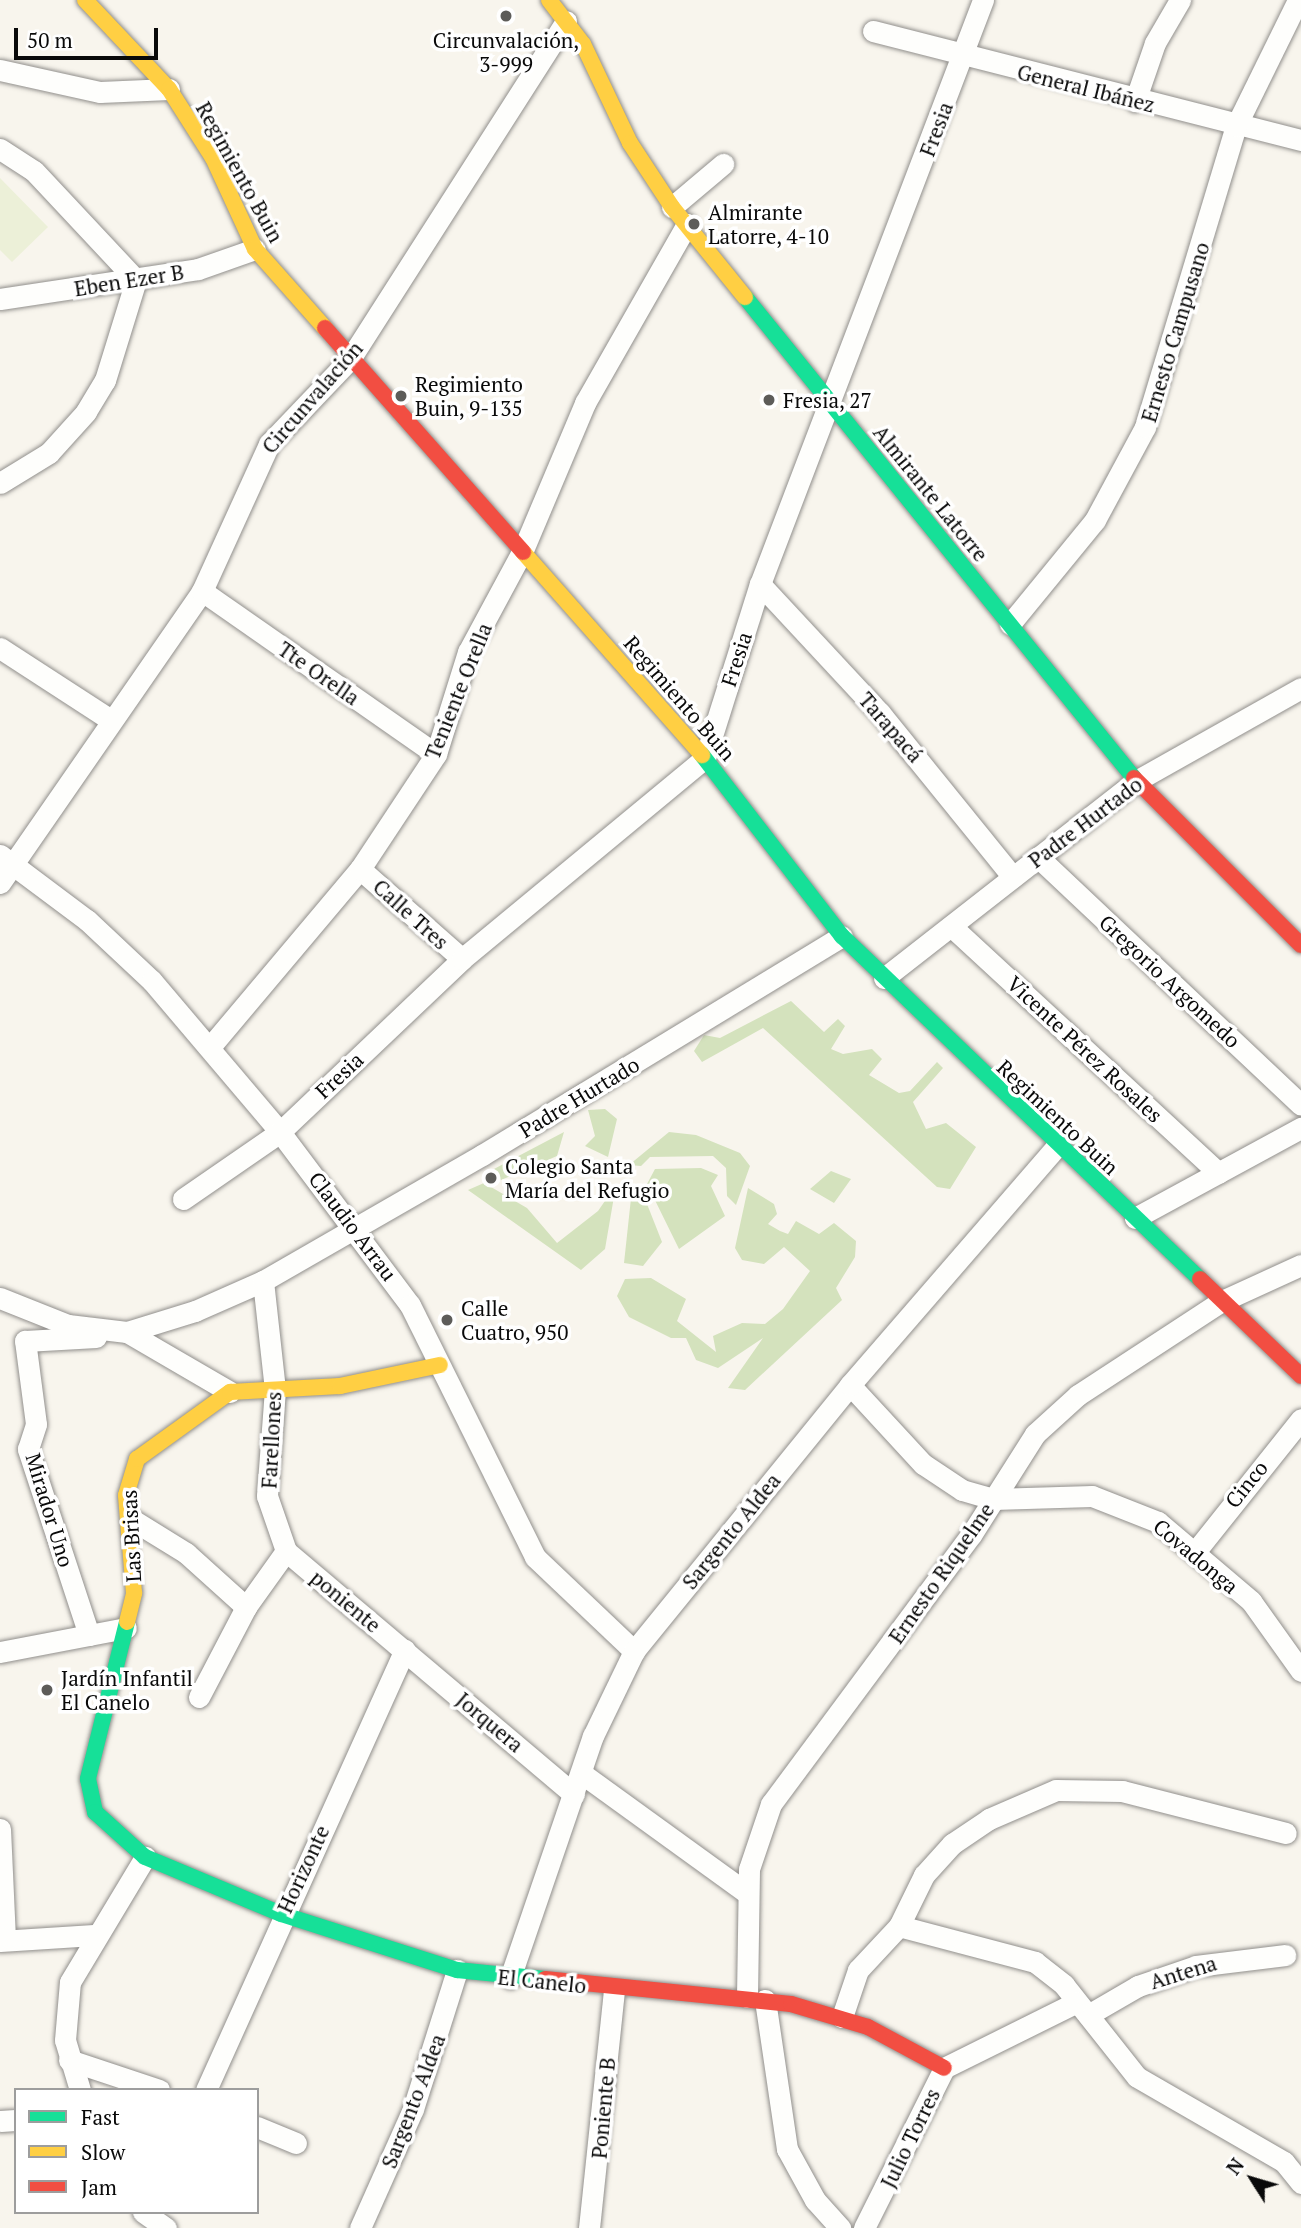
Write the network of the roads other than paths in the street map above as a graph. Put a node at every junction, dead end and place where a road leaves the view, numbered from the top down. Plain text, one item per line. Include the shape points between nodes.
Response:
1 (85, 0) edge
2 (549, 0) edge
3 (983, 0) edge
4 (1180, 0) edge
5 (1298, 0) edge
6 (566, 21) junction
7 (873, 30) dead end
8 (962, 57) junction
9 (0, 70) edge
10 (169, 89) junction
11 (1135, 101) junction
12 (1237, 126) junction
13 (1301, 140) edge
14 (0, 149) edge
15 (723, 164) dead end
16 (672, 207) junction
17 (687, 224) junction
18 (255, 248) junction
19 (136, 280) junction
20 (0, 299) edge
21 (350, 359) junction
22 (832, 406) junction
23 (0, 483) edge
24 (523, 550) junction
25 (760, 584) junction
26 (202, 591) junction
27 (1010, 624) junction
28 (0, 648) edge
29 (1301, 688) edge
30 (111, 720) junction
31 (436, 754) junction
32 (705, 758) junction
33 (1136, 781) junction
34 (1038, 858) junction
35 (7, 859) edge
36 (360, 869) junction
37 (1013, 877) junction
38 (0, 883) edge
39 (951, 926) junction
40 (842, 936) junction
41 (1301, 945) edge
42 (462, 960) junction
43 (884, 978) junction
44 (209, 1047) junction
45 (1301, 1105) edge
46 (1301, 1128) edge
47 (280, 1132) junction
48 (1057, 1146) junction
49 (1219, 1173) junction
50 (183, 1199) dead end
51 (1135, 1218) junction
52 (356, 1227) junction
53 (1301, 1265) edge
54 (263, 1281) junction
55 (0, 1298) edge
56 (1220, 1302) junction
57 (104, 1329) junction
58 (127, 1332) junction
59 (440, 1365) junction
60 (1301, 1377) edge
61 (850, 1385) junction
62 (275, 1389) junction
63 (230, 1392) junction
64 (1301, 1419) edge
65 (993, 1499) junction
66 (131, 1519) junction
67 (286, 1551) junction
68 (1195, 1552) junction
69 (246, 1607) junction
70 (126, 1628) junction
71 (89, 1634) junction
72 (405, 1650) junction
73 (634, 1651) junction
74 (0, 1652) edge
75 (1301, 1671) edge
76 (199, 1697) dead end
77 (581, 1773) junction
78 (574, 1794) junction
79 (0, 1829) edge
80 (1286, 1833) dead end
81 (145, 1857) junction
82 (1, 1872) edge
83 (747, 1893) junction
84 (281, 1914) junction
85 (899, 1926) junction
86 (94, 1935) junction
87 (2, 1940) edge
88 (1285, 1955) dead end
89 (457, 1970) junction
90 (510, 1978) junction
91 (614, 1989) junction
92 (756, 1998) junction
93 (1083, 2008) junction
94 (842, 2017) junction
95 (69, 2060) junction
96 (944, 2067) junction
97 (62, 2088) edge
98 (79, 2088) edge
99 (153, 2088) edge
100 (207, 2088) edge
101 (259, 2128) edge
102 (296, 2143) dead end
103 (1292, 2161) edge
104 (1301, 2183) edge
105 (146, 2214) edge
106 (166, 2228) edge
107 (360, 2228) edge
108 (589, 2228) edge
109 (840, 2228) edge
110 (864, 2228) edge

1 - 10 street, Regimiento Buin
2 - 6 street, Almirante Latorre
3 - 8 street, Fresia
4 - 11 street via 1155,43
5 - 12 street, Ernesto Campusano
6 - 16 street, Almirante Latorre via 598,69 630,143
6 - 21 street, Circunvalación
7 - 8 street, General Ibáñez
8 - 11 street, General Ibáñez
8 - 22 street, Fresia
9 - 10 street via 100,92
10 - 18 street, Regimiento Buin via 213,158
11 - 12 street, General Ibáñez
12 - 13 street, General Ibáñez
12 - 27 street, Ernesto Campusano via 1145,427 1088,529
14 - 19 street via 34,171
15 - 16 street
16 - 17 street, Almirante Latorre
17 - 22 street, Almirante Latorre
17 - 24 street, Teniente Orella via 585,403
18 - 19 street, Eben Ezer B via 198,269
18 - 21 street, Regimiento Buin
19 - 20 street, Eben Ezer B
19 - 23 street via 105,380 86,412 49,453
21 - 24 street, Regimiento Buin
21 - 26 street, Circunvalación via 269,444
22 - 25 street, Fresia
22 - 27 street, Almirante Latorre
24 - 31 street, Teniente Orella via 468,652
24 - 32 street, Regimiento Buin
25 - 32 street, Fresia
25 - 37 street, Tarapacá via 880,713
26 - 30 street, Circunvalación
26 - 31 street, Tte Orella
27 - 33 street, Almirante Latorre
28 - 30 street
29 - 33 street, Padre Hurtado
30 - 35 street, Circunvalación
31 - 36 street, Teniente Orella
32 - 40 street, Regimiento Buin
32 - 42 street, Fresia
33 - 34 street, Padre Hurtado
33 - 41 street, Almirante Latorre
34 - 37 street, Padre Hurtado
34 - 45 street, Gregorio Argomedo
35 - 38 street, Circunvalación
35 - 44 street, Claudio Arrau via 121,950
36 - 42 street, Calle Tres
36 - 44 street, Teniente Orella
37 - 39 street, Padre Hurtado
39 - 43 street, Padre Hurtado
39 - 49 street, Vicente Pérez Rosales
40 - 43 street, Regimiento Buin
40 - 52 street, Padre Hurtado
42 - 47 street, Fresia
43 - 48 street, Regimiento Buin
44 - 47 street, Claudio Arrau
46 - 49 street
47 - 50 street, Fresia
47 - 52 street, Claudio Arrau
48 - 51 street, Regimiento Buin
48 - 61 street, Sargento Aldea
49 - 51 street
51 - 56 street, Regimiento Buin
52 - 54 street, Padre Hurtado
52 - 59 street, Claudio Arrau via 410,1305
53 - 56 street, Ernesto Riquelme
54 - 58 street, Padre Hurtado
54 - 62 street, Farellones
55 - 57 street, Padre Hurtado via 68,1325
56 - 60 street, Regimiento Buin
56 - 65 street, Ernesto Riquelme via 1063,1406 1035,1434
57 - 58 street, Padre Hurtado
57 - 71 street, Mirador Uno via 94,1339 25,1341 36,1424 29,1449
58 - 63 street
59 - 62 street via 373,1382
59 - 73 street, Claudio Arrau via 535,1557
61 - 65 street, Covadonga via 923,1464 962,1490
61 - 73 street, Sargento Aldea
62 - 63 street
62 - 67 street, Farellones via 267,1496
63 - 66 street, Las Brisas via 137,1459 127,1482
64 - 68 street, Cinco
65 - 68 street, Covadonga via 1110,1500 1158,1522
65 - 83 street, Ernesto Riquelme via 912,1618 784,1782 761,1828
66 - 69 street via 186,1553
66 - 70 street, Las Brisas via 136,1574
67 - 69 street
67 - 72 street, poniente
68 - 75 street, Covadonga via 1251,1601
69 - 76 street
70 - 71 street
70 - 81 street, Las Brisas via 87,1788 95,1812
71 - 74 street
72 - 78 street, Jorquera
72 - 84 street, Horizonte
73 - 77 street, Sargento Aldea
77 - 78 street, Sargento Aldea
77 - 83 street
78 - 90 street, Sargento Aldea
79 - 82 street
80 - 85 street via 1122,1791 1056,1790 989,1819 952,1844 924,1875
81 - 84 street, El Canelo
81 - 86 street
82 - 87 street
83 - 92 street, Ernesto Riquelme
84 - 89 street, El Canelo
84 - 100 street, Horizonte
85 - 93 street via 1018,1952 1051,1973
85 - 94 street via 858,1970
86 - 87 street
86 - 95 street via 66,1999
88 - 93 street, Antena via 1196,1966
89 - 90 street, El Canelo
89 - 107 street, Sargento Aldea via 413,2109
90 - 91 street, El Canelo
91 - 92 street, El Canelo
91 - 108 street, Poniente B
92 - 94 street, El Canelo
92 - 109 street, Ernesto Riquelme via 787,2149 809,2192
93 - 96 street, Julio Torres
93 - 103 street via 1137,2077
94 - 96 street, El Canelo
95 - 97 street
95 - 98 street
95 - 99 street
96 - 110 street, Julio Torres
101 - 102 street
103 - 104 street
105 - 106 street

